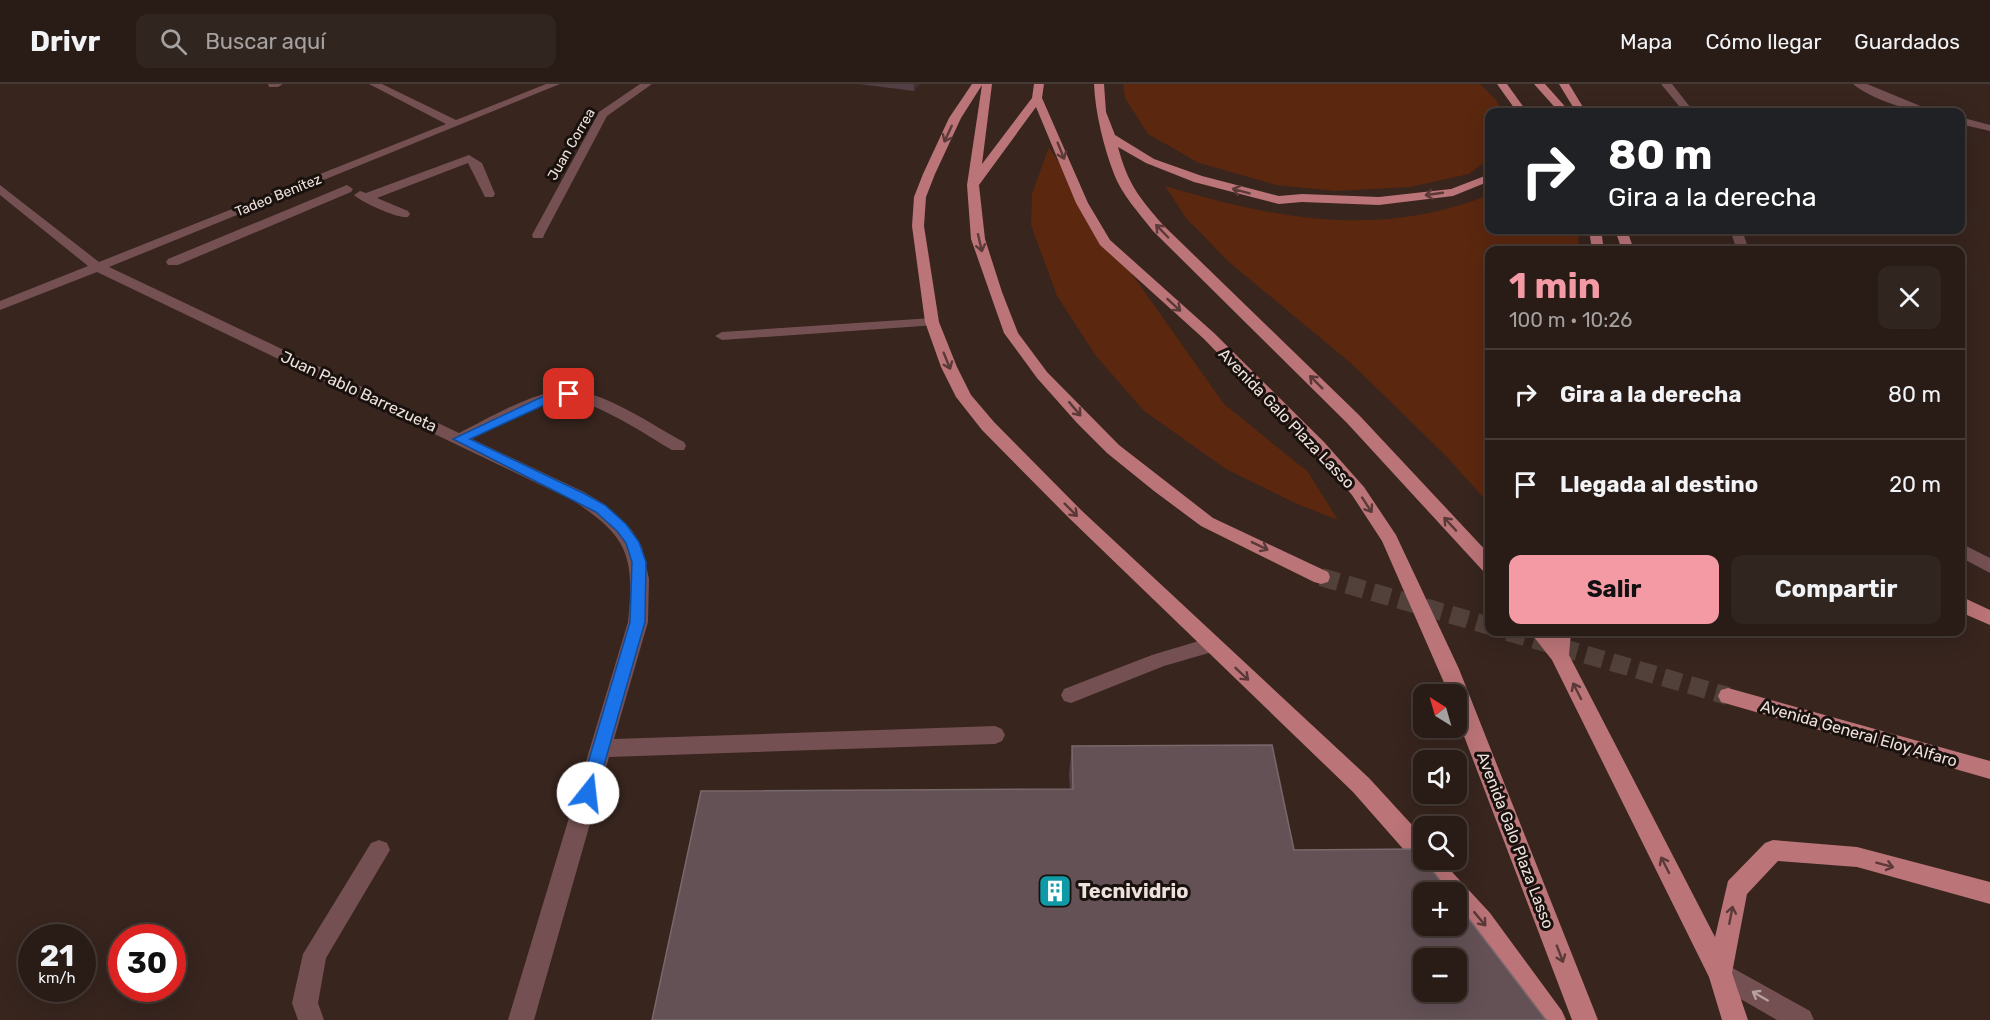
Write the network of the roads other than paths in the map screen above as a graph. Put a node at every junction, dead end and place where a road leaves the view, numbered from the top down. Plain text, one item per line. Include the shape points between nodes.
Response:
1 (374, 84) edge
2 (555, 84) edge
3 (647, 84) edge
4 (977, 84) edge
5 (987, 84) edge
6 (1099, 84) edge
7 (1502, 84) edge
8 (1539, 84) edge
9 (1564, 84) edge
10 (1666, 84) edge
11 (1858, 84) edge
12 (1038, 91) edge
13 (1519, 108) edge
14 (1561, 108) edge
15 (1579, 108) edge
16 (1686, 108) edge
17 (1917, 108) edge
18 (1965, 121) edge
19 (456, 124) junction
20 (1990, 128) edge
21 (1110, 137) junction
22 (320, 178) junction
23 (1485, 179) edge
24 (973, 185) junction
25 (0, 189) edge
26 (347, 189) junction
27 (489, 194) dead end
28 (365, 198) junction
29 (404, 214) dead end
30 (538, 235) dead end
31 (173, 262) dead end
32 (97, 267) junction
33 (0, 306) edge
34 (932, 322) junction
35 (722, 336) dead end
36 (459, 439) junction
37 (678, 446) dead end
38 (1965, 552) edge
39 (1485, 562) edge
40 (1990, 566) edge
41 (1321, 577) tunnel mouth
42 (1965, 606) edge
43 (1990, 618) edge
44 (1543, 636) edge
45 (1561, 636) edge
46 (1212, 645) junction
47 (1558, 655) junction
48 (1071, 695) dead end
49 (1728, 696) tunnel mouth
50 (995, 735) dead end
51 (601, 748) junction
52 (1990, 770) edge
53 (1413, 843) edge
54 (379, 850) dead end
55 (1436, 870) edge
56 (1990, 893) edge
57 (1720, 973) junction
58 (311, 1020) edge
59 (521, 1020) edge
60 (1553, 1020) edge
61 (1585, 1020) edge
62 (1735, 1020) edge
63 (1801, 1020) edge

1 - 19 street
2 - 19 street, Tadeo Benítez
3 - 30 street, Juan Correa via 603,114
4 -> 34 main road via 955,118 920,197 918,226
5 - 24 main road
6 - 21 main road via 1101,112
7 - 13 main road
8 - 14 main road
9 - 15 main road
10 - 16 street
11 - 17 street
12 - 24 main road
12 -> 61 main road, Avenida Galo Plaza Lasso via 1082,203 1105,242 1209,336 1318,446 1358,491 1390,539 1449,669
18 - 20 street
19 - 22 street, Tadeo Benítez
23 -> 21 main road via 1453,192 1388,200 1279,200 1198,179 1150,161
39 -> 21 main road via 1353,419 1158,228 1120,175
22 - 26 street
22 - 32 street, Tadeo Benítez
24 -> 41 main road via 978,239 994,292 1011,333 1042,375 1113,449 1207,522
25 - 32 street, Juan Pablo Barrezueta
26 - 28 street
26 - 31 street
27 - 28 street via 476,163 469,159
28 - 29 street
32 - 33 street, Tadeo Benítez
32 - 36 street, Juan Pablo Barrezueta
34 - 35 street
34 -> 46 main road via 964,397 988,426
36 - 37 street via 550,398 569,394 587,398
36 - 51 street, Juan Pablo Barrezueta via 600,509 632,542 639,562 638,622
38 - 40 street
42 - 43 main road
44 - 47 main road
45 - 47 main road
46 - 48 street via 1159,660
46 -> 53 main road via 1361,785
57 -> 47 main road
49 - 52 main road, Avenida General Eloy Alfaro
50 - 51 street
51 - 59 street, Juan Pablo Barrezueta
54 - 58 street via 315,954 305,1003
55 -> 60 main road via 1482,921
57 -> 56 main road via 1736,889 1773,850 1857,857
57 - 62 main road
63 -> 57 street

